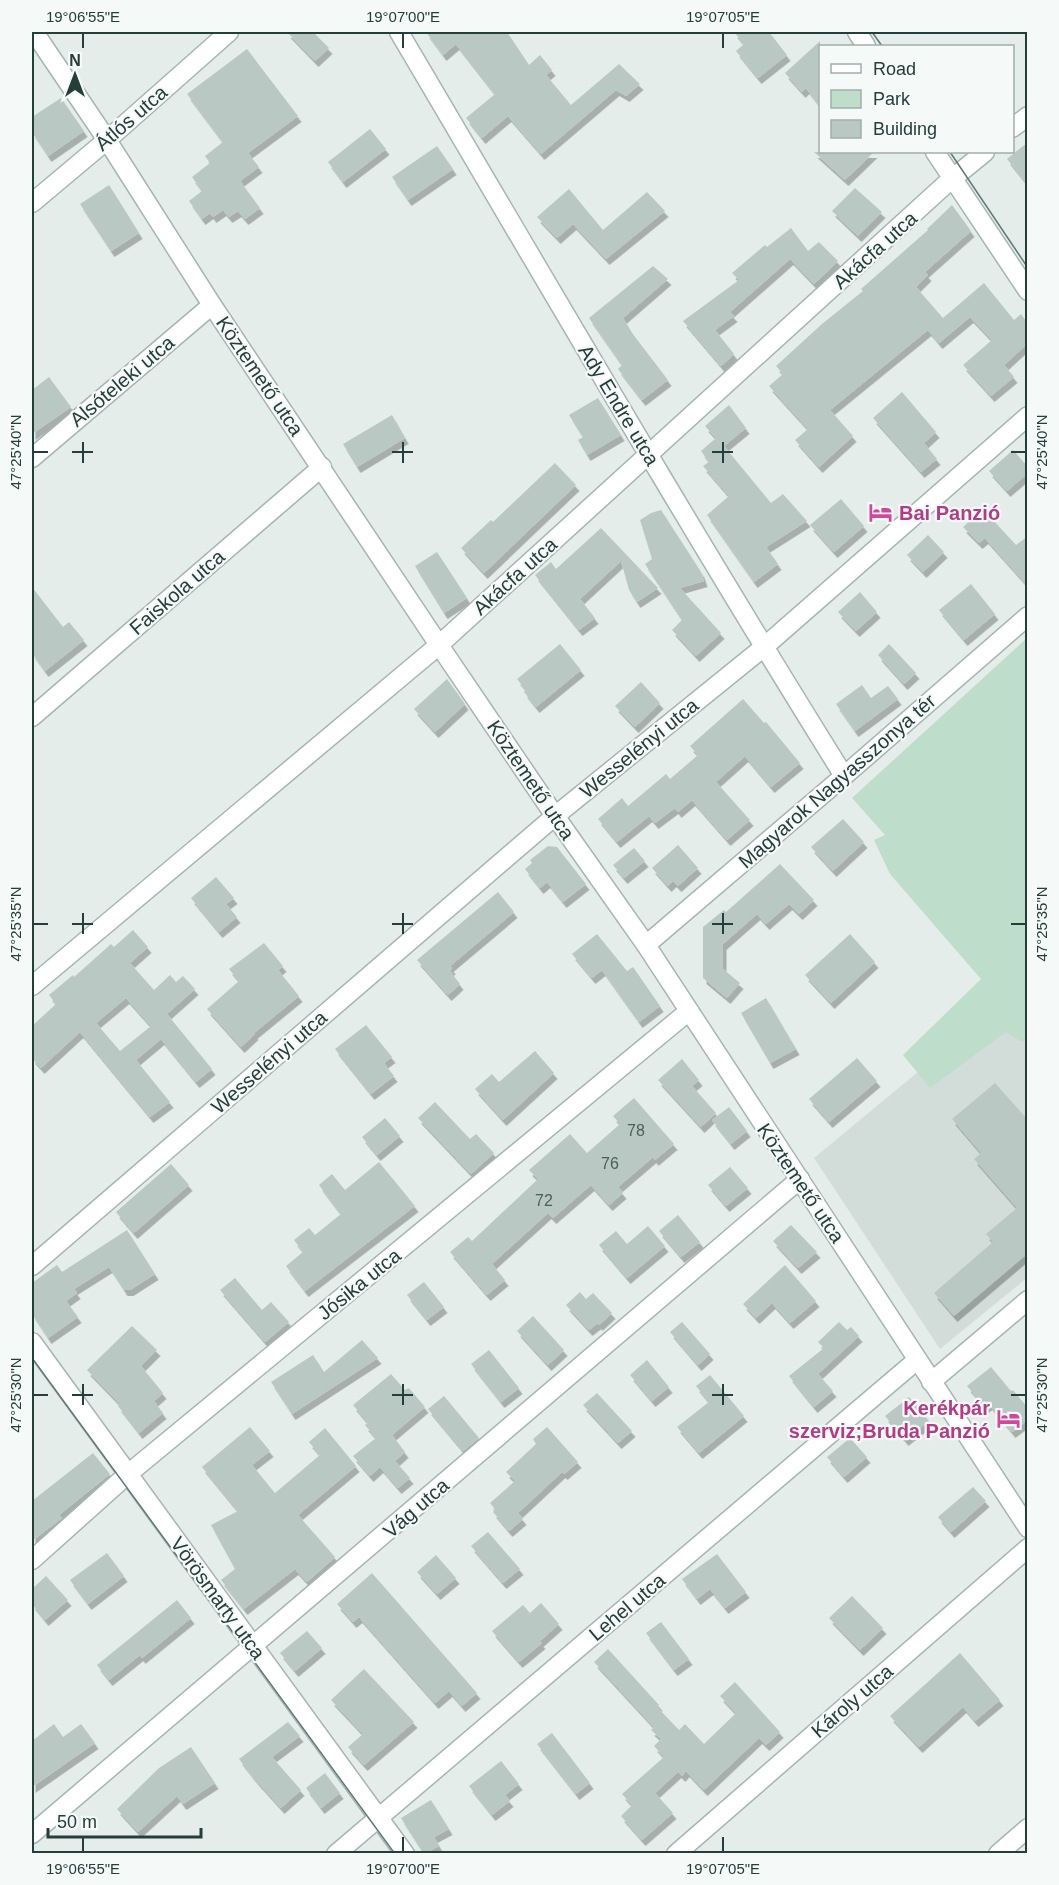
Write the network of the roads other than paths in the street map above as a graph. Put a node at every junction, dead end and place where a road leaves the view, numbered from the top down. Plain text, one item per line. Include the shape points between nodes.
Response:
1 (34, 32) edge
2 (229, 32) edge
3 (399, 32) edge
4 (857, 32) edge
5 (865, 45) edge
6 (1028, 116) edge
7 (1014, 126) edge
8 (107, 140) junction
9 (936, 153) edge
10 (984, 153) edge
11 (953, 179) junction
12 (32, 203) edge
13 (1028, 291) edge
14 (212, 305) junction
15 (1028, 416) edge
16 (649, 456) junction
17 (32, 458) edge
18 (322, 467) junction
19 (1028, 616) edge
20 (439, 645) junction
21 (764, 647) junction
22 (32, 717) edge
23 (844, 776) junction
24 (555, 816) junction
25 (646, 945) junction
26 (32, 986) edge
27 (689, 1011) junction
28 (800, 1179) junction
29 (32, 1266) edge
30 (1028, 1300) edge
31 (32, 1341) edge
32 (917, 1360) junction
33 (932, 1382) junction
34 (128, 1474) junction
35 (1028, 1528) edge
36 (1028, 1548) edge
37 (32, 1560) edge
38 (253, 1647) junction
39 (378, 1817) junction
40 (1028, 1828) edge
41 (32, 1834) edge
42 (336, 1854) edge
43 (405, 1854) edge
44 (676, 1854) edge
45 (998, 1854) edge

1 - 8 street, Köztemető utca
2 - 8 street, Átlós utca
3 - 16 street, Ady Endre utca
4 - 5 street
6 - 7 street
8 - 12 street, Átlós utca
8 - 14 street, Köztemető utca
9 - 11 street
10 - 11 street, Akácfa utca
11 - 13 street
11 - 16 street, Akácfa utca
14 - 17 street, Alsóteleki utca
14 - 18 street, Köztemető utca
15 - 21 street, Wesselényi utca
16 - 20 street, Akácfa utca
16 - 21 street, Ady Endre utca
18 - 20 street, Köztemető utca
18 - 22 street, Faiskola utca
19 - 23 street, Magyarok Nagyasszonya tér
20 - 24 street, Köztemető utca
20 - 26 street, Akácfa utca
21 - 23 street, Ady Endre utca
21 - 24 street, Wesselényi utca
23 - 25 street, Magyarok Nagyasszonya tér
24 - 25 street, Köztemető utca
24 - 29 street, Wesselényi utca
25 - 27 street, Köztemető utca
27 - 28 street, Köztemető utca
27 - 34 street, Jósika utca
28 - 32 street, Köztemető utca
28 - 38 street, Vág utca
30 - 33 street
31 - 34 street, Vörösmarty utca
32 - 33 street, Köztemető utca
32 - 39 street, Lehel utca
33 - 35 street, Köztemető utca
34 - 37 street, Jósika utca
34 - 38 street, Vörösmarty utca
36 - 44 street, Károly utca
38 - 39 street, Vörösmarty utca
38 - 41 street, Vág utca
39 - 42 street, Lehel utca
39 - 43 street, Vörösmarty utca
40 - 45 street

